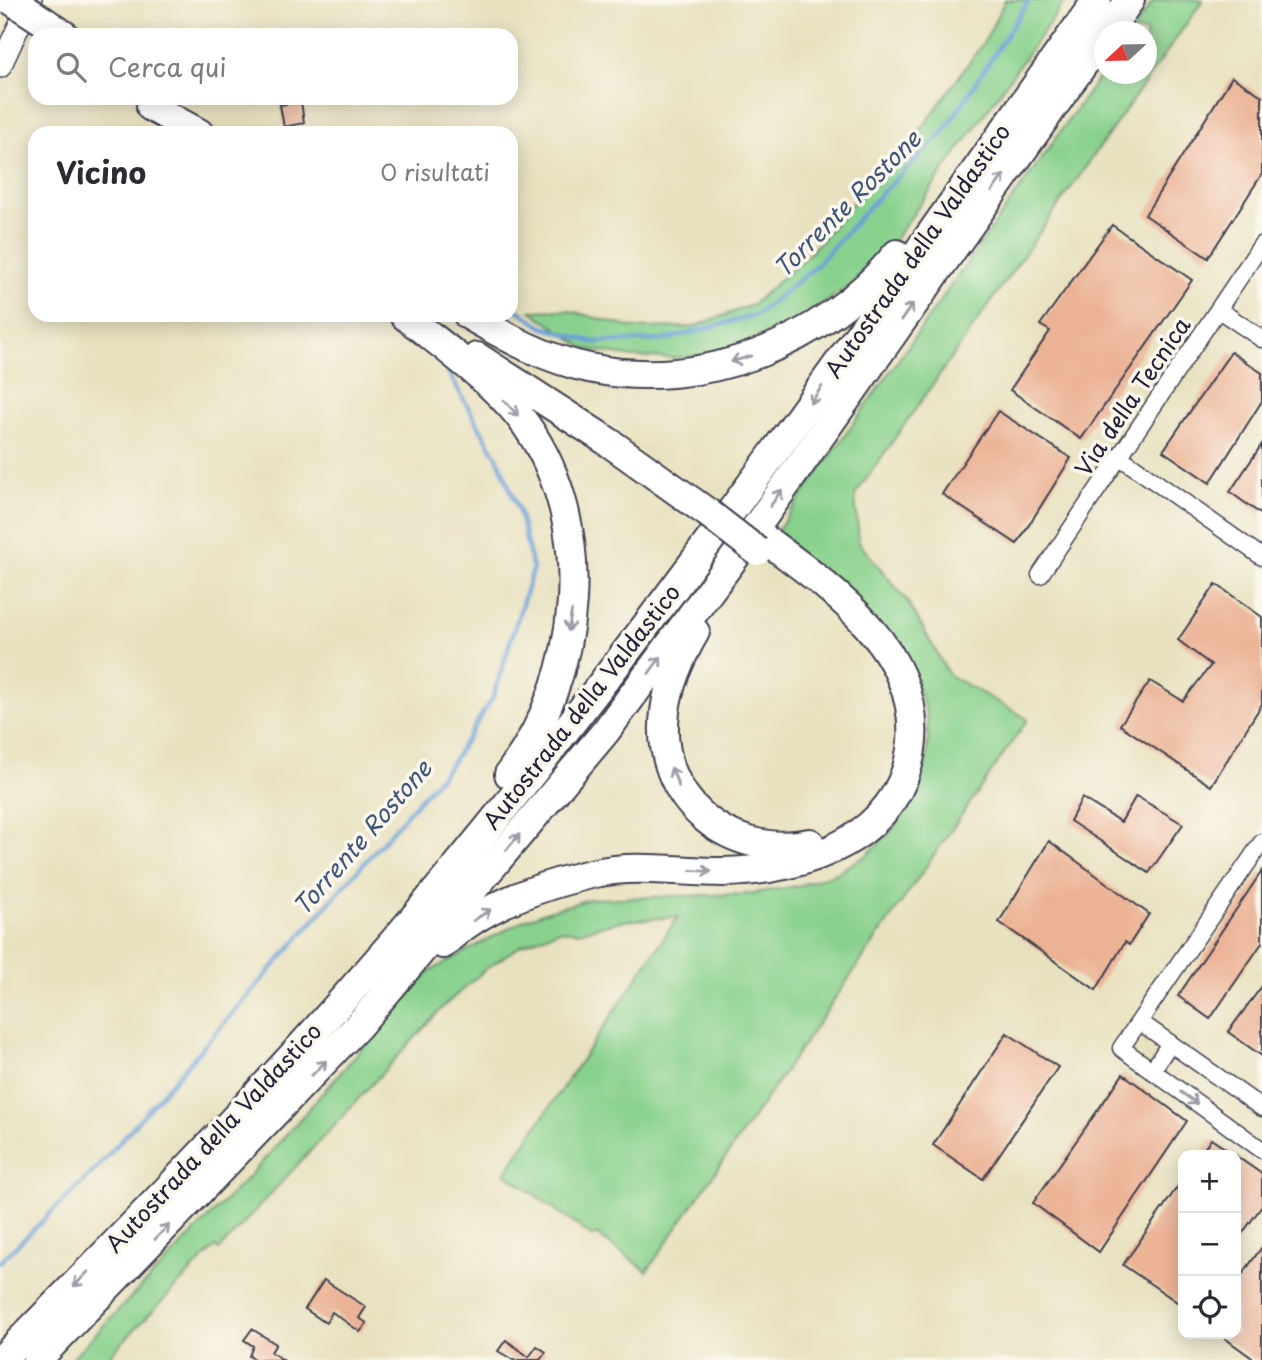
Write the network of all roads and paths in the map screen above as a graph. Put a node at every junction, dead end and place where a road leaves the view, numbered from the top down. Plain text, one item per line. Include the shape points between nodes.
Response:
1 (11, 0) edge
2 (1082, 0) edge
3 (1097, 0) edge
4 (1130, 0) edge
5 (47, 19) edge
6 (1115, 21) edge
7 (28, 38) edge
8 (1094, 51) edge
9 (0, 66) edge
10 (148, 105) edge
11 (150, 105) edge
12 (167, 126) edge
13 (187, 126) edge
14 (1262, 244) edge
15 (1219, 310) junction
16 (412, 322) edge
17 (424, 322) edge
18 (468, 322) edge
19 (480, 322) edge
20 (1262, 339) edge
21 (1120, 457) junction
22 (712, 509) junction
23 (753, 549) junction
24 (1262, 557) edge
25 (1040, 575) dead end
26 (1262, 842) edge
27 (329, 1015) junction
28 (1140, 1022) junction
29 (358, 1026) junction
30 (1170, 1043) junction
31 (1152, 1071) junction
32 (1262, 1108) edge
33 (1262, 1150) edge
34 (1, 1360) edge
35 (37, 1360) edge

1 - 5 highway, bridge
2 -> 19 highway via 893,260 864,290 800,335 727,364 644,374 587,368 551,357
3 -> 27 highway, Autostrada della Valdastico via 774,454 623,656 442,884
4 - 6 highway, Autostrada della Valdastico
7 - 9 street
23 -> 8 highway, Autostrada della Valdastico
10 - 12 highway
11 - 13 highway
14 - 15 street, Via della Tecnica
15 - 20 street
15 - 21 street, Via della Tecnica
16 -> 27 highway via 496,392 526,424 549,466 567,524 572,613 556,682 524,755
17 - 22 highway
18 - 22 highway
21 - 24 street
21 - 25 street, Via della Tecnica
22 - 23 highway, bridge
23 -> 23 highway via 825,601 863,638 884,669 899,719 891,774 872,807 861,819 826,838 790,847 740,839 709,822 678,788 665,744 664,714 690,640
29 -> 23 highway, Autostrada della Valdastico
29 -> 23 highway via 453,934 490,909 597,873 656,868 724,872 806,860 865,830 887,809 904,775 913,729 909,701 897,671 856,611
26 - 28 street
27 -> 34 highway, Autostrada della Valdastico via 192,1165
28 - 30 street
28 - 31 street via 1121,1048
35 -> 29 highway, Autostrada della Valdastico
30 - 31 street
30 - 32 street
31 -> 33 street

